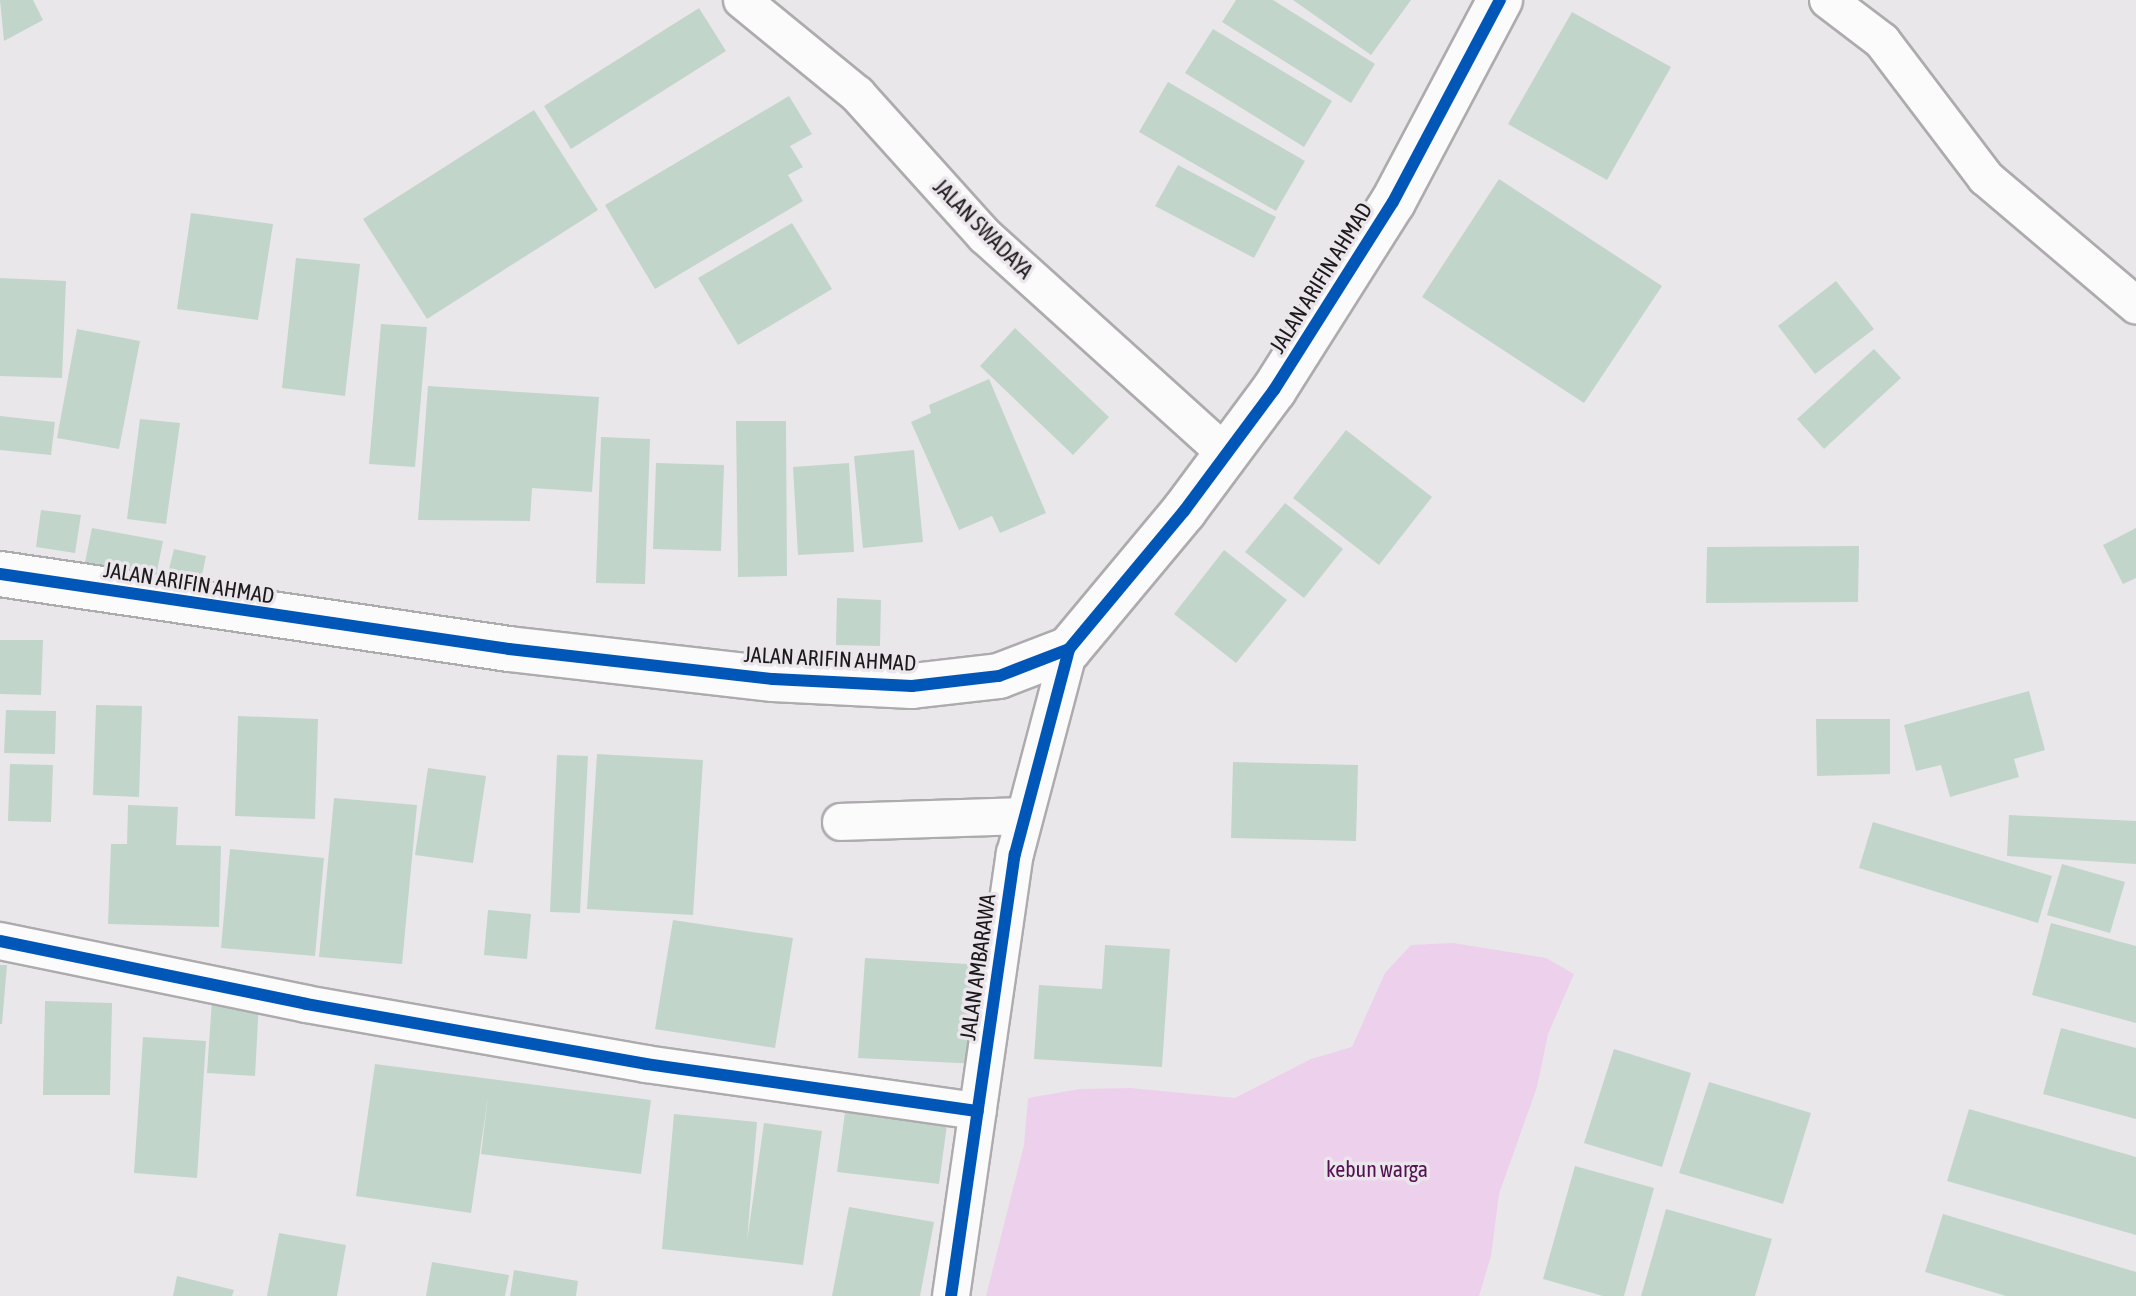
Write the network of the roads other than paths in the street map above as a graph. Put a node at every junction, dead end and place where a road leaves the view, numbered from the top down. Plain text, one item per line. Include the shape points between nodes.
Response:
1 (742, 0) edge
2 (1500, 0) edge
3 (1828, 0) edge
4 (2136, 305) edge
5 (1227, 455) junction
6 (0, 574) edge
7 (1069, 649) junction
8 (1022, 816) junction
9 (841, 822) dead end
10 (0, 941) edge
11 (978, 1111) junction
12 (951, 1296) edge

1 - 5 street, JALAN SWADAYA via 857,94 985,236
2 - 5 street, JALAN ARIFIN AHMAD via 1393,202
3 - 4 street via 1882,41 1986,178
5 - 7 street, JALAN ARIFIN AHMAD
6 - 7 street, JALAN ARIFIN AHMAD via 509,649 773,679 912,686 999,676
7 - 8 street, JALAN AMBARAWA
8 - 9 street
8 - 11 street, JALAN AMBARAWA
10 - 11 street via 306,1004 631,1061
11 - 12 street, JALAN AMBARAWA

